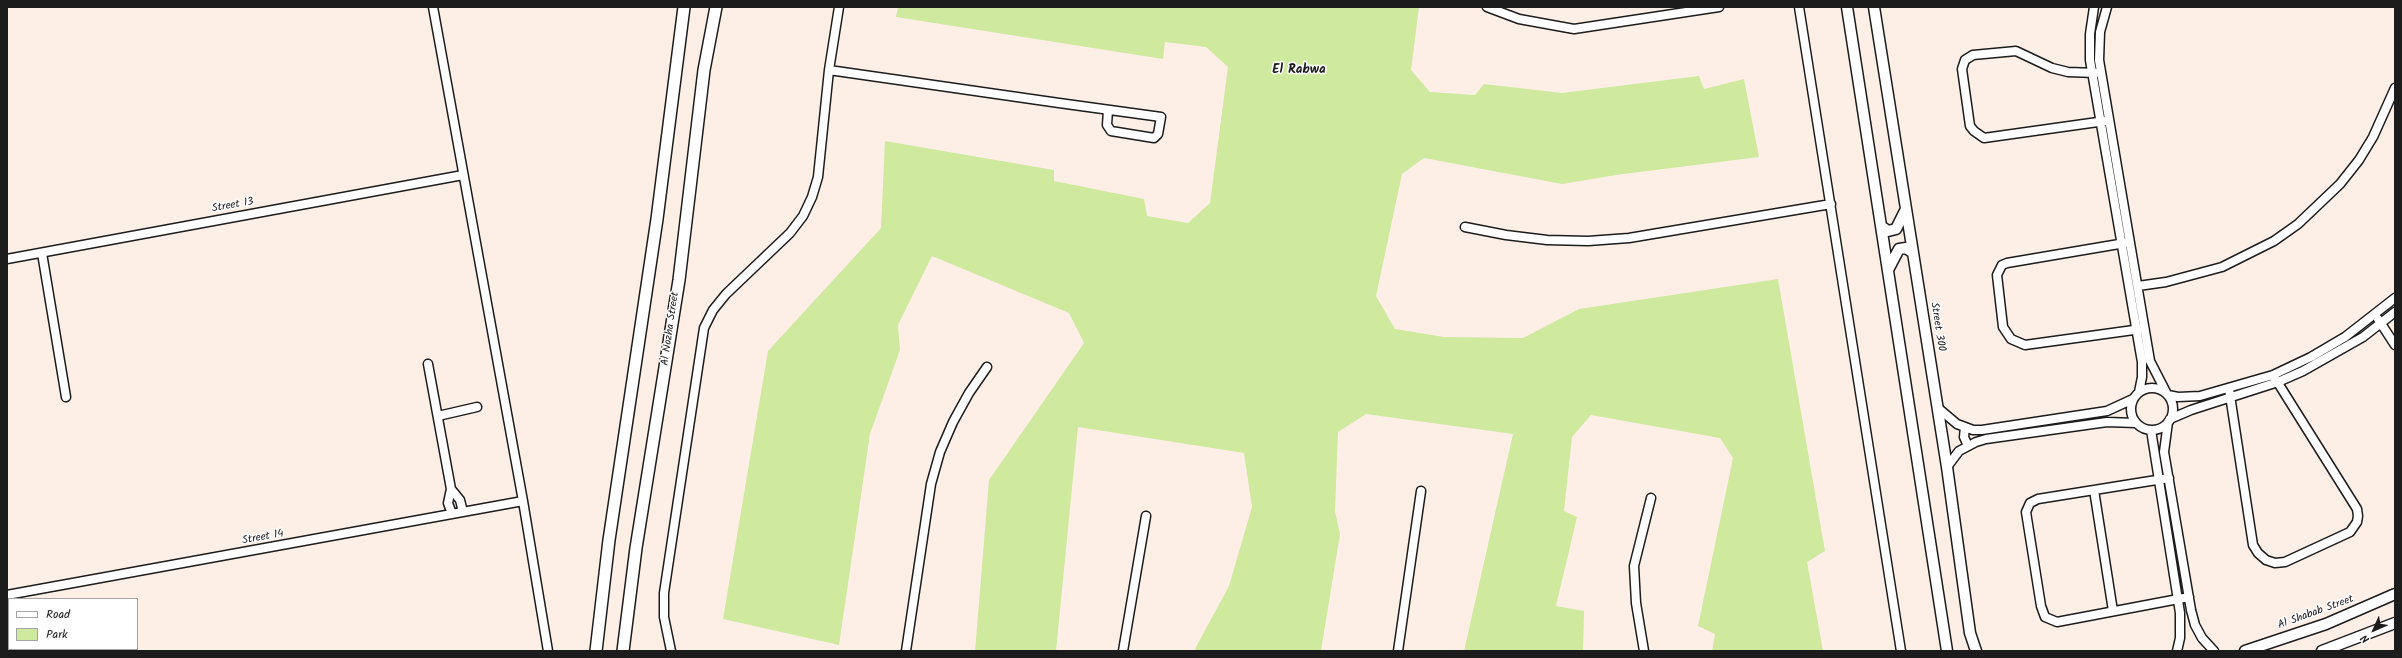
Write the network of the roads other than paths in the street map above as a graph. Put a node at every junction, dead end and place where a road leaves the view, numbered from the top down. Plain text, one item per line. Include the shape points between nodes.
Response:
1 (433, 7) edge
2 (684, 7) edge
3 (716, 7) edge
4 (839, 7) edge
5 (1487, 7) edge
6 (1719, 7) edge
7 (1799, 7) edge
8 (1847, 7) edge
9 (1874, 7) edge
10 (2094, 7) edge
11 (2107, 7) edge
12 (829, 70) junction
13 (2097, 73) junction
14 (2395, 88) edge
15 (1108, 110) junction
16 (2110, 120) junction
17 (2101, 122) junction
18 (463, 175) junction
19 (1831, 204) junction
20 (1905, 211) junction
21 (1881, 226) junction
22 (1465, 227) dead end
23 (2126, 243) junction
24 (1912, 252) junction
25 (42, 253) junction
26 (7, 259) edge
27 (1888, 270) junction
28 (2138, 286) junction
29 (2395, 298) edge
30 (2395, 312) edge
31 (2376, 315) junction
32 (2381, 324) junction
33 (2140, 329) junction
34 (2395, 345) edge
35 (428, 364) dead end
36 (987, 367) dead end
37 (2273, 375) junction
38 (2278, 382) junction
39 (2139, 392) junction
40 (2230, 393) junction
41 (2167, 395) junction
42 (66, 397) dead end
43 (2133, 399) junction
44 (477, 407) dead end
45 (1938, 408) junction
46 (438, 416) junction
47 (2169, 421) junction
48 (2136, 423) junction
49 (1965, 427) junction
50 (2151, 430) junction
51 (1968, 446) junction
52 (1947, 467) junction
53 (2169, 478) junction
54 (2159, 480) junction
55 (451, 489) junction
56 (2094, 490) junction
57 (1421, 491) dead end
58 (1651, 498) dead end
59 (523, 501) junction
60 (463, 512) junction
61 (452, 514) junction
62 (1146, 516) dead end
63 (2395, 594) edge
64 (7, 596) edge
65 (2189, 597) junction
66 (2178, 599) junction
67 (2113, 611) junction
68 (2395, 623) edge
69 (548, 651) edge
70 (596, 651) edge
71 (623, 651) edge
72 (671, 651) edge
73 (906, 651) edge
74 (1123, 651) edge
75 (1398, 651) edge
76 (1644, 651) edge
77 (1901, 651) edge
78 (1948, 651) edge
79 (1976, 651) edge
80 (2177, 651) edge
81 (2214, 651) edge
82 (2245, 651) edge
83 (2322, 651) edge

1 - 18 street
2 - 70 main road via 654,241 609,540
3 - 71 main road, Al Nozha Street via 704,70 680,272 636,548
4 - 12 street
5 - 6 street via 1519,19 1574,29
7 - 19 street
8 - 21 street
9 - 20 street, Street 300
10 - 13 street via 2090,41
11 - 13 street via 2099,39
12 - 15 street
12 - 72 street via 818,176 803,216 790,233 726,294 713,310 704,328 664,593 664,617
13 - 16 street
13 - 17 street
13 - 17 street via 2068,72 2052,68 2016,51 1973,55 1965,60 1962,69 1970,126 1984,138
14 - 28 street via 2373,137 2359,160 2340,184 2298,224 2262,248 2222,267 2166,282
15 - 15 street via 1107,126 1111,131 1154,138 1158,134 1161,117
16 - 17 street
16 - 23 street
17 - 23 street
18 - 25 street, Street 13
18 - 59 street
19 - 22 street via 1629,238 1546,240
19 - 77 street
20 - 21 street via 1896,229 1888,231
20 - 24 street, Street 300
21 - 27 street
23 - 28 street
23 - 33 street
23 - 33 street via 2002,265 1997,275 2003,327 2011,339 2025,345
24 - 27 street via 1906,248 1899,249
24 - 45 street, Street 300
25 - 26 street, Street 13
25 - 42 street
27 - 78 street
28 - 33 street
29 - 31 street
30 - 32 street
31 - 32 street
31 - 37 street via 2345,338
32 - 34 street
32 - 38 street via 2337,353
33 - 39 street via 2142,370
33 - 41 street via 2150,361
35 - 46 street
36 - 73 street via 962,405 940,452 931,484
37 - 38 street
37 - 40 street
38 - 40 street
38 - 40 street via 2357,509 2358,516 2350,532 2285,562 2266,560 2253,545
39 - 41 street via 2153,388
39 - 43 street
40 - 41 street via 2189,397
40 - 47 street
41 - 47 street via 2172,404
43 - 48 street via 2131,414
43 - 49 street via 2107,411 1982,430
44 - 46 street
45 - 49 street via 1947,418
45 - 52 street, Street 300
46 - 55 street
47 - 50 street via 2160,428
47 - 53 street via 2164,452
48 - 50 street
48 - 51 street via 2107,422 1986,439
49 - 51 street via 1964,437
50 - 54 street
51 - 52 street via 1952,459
52 - 79 street, Street 300 via 1970,632
53 - 54 street
53 - 65 street
54 - 56 street
54 - 66 street
55 - 60 street via 460,500
55 - 61 street via 448,503
56 - 67 street
56 - 67 street via 2038,499 2027,507 2041,606 2046,617 2057,622
57 - 75 street
58 - 76 street via 1634,566 1636,603
59 - 60 street, Street 14
59 - 69 street
60 - 61 street, Street 14
61 - 64 street, Street 14
62 - 74 street
63 - 82 street, Al Shabab Street via 2326,624
65 - 66 street
65 - 81 street via 2195,625 2202,638
66 - 67 street
66 - 80 street via 2182,626
68 - 83 street

